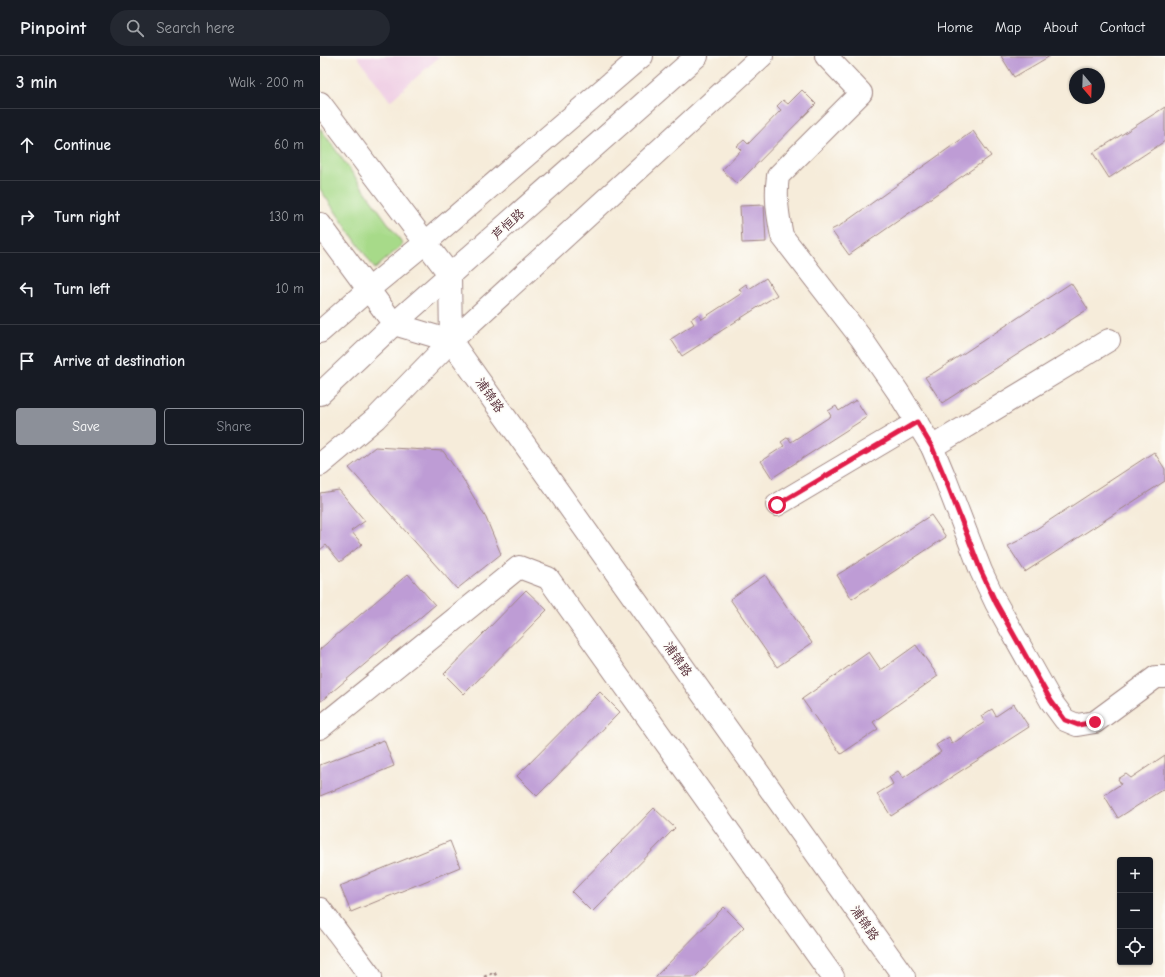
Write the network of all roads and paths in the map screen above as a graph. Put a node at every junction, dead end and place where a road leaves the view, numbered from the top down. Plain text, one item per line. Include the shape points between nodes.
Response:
1 (642, 56) edge
2 (697, 56) edge
3 (762, 56) edge
4 (826, 56) edge
5 (320, 103) edge
6 (320, 224) edge
7 (425, 243) junction
8 (450, 276) junction
9 (368, 289) junction
10 (394, 324) junction
11 (320, 332) edge
12 (1109, 340) dead end
13 (451, 341) junction
14 (320, 394) edge
15 (917, 422) junction
16 (932, 447) junction
17 (320, 464) edge
18 (777, 505) dead end
19 (1165, 677) edge
20 (320, 728) edge
21 (320, 909) edge
22 (371, 977) edge
23 (484, 977) edge
24 (497, 977) edge
25 (833, 977) edge
26 (904, 977) edge

1 - 7 street
2 - 8 street, 芦恒路
3 - 13 street
4 - 15 street via 861,93 778,176 778,220 782,236 861,338
5 - 7 street
6 - 9 street
7 - 8 street
7 - 9 street
8 - 10 street, 芦恒路
8 - 13 street
9 - 10 street
9 - 11 street
10 - 13 street
10 - 14 street, 芦恒路
12 - 16 street
13 - 17 street via 376,418
13 - 26 street, 浦锦路
15 - 16 street
15 - 18 street
16 - 19 street via 996,603 1051,701 1065,720 1078,725 1095,722 1156,677
20 - 25 street via 519,567 548,578
21 - 22 street
23 - 24 path via 494,972

